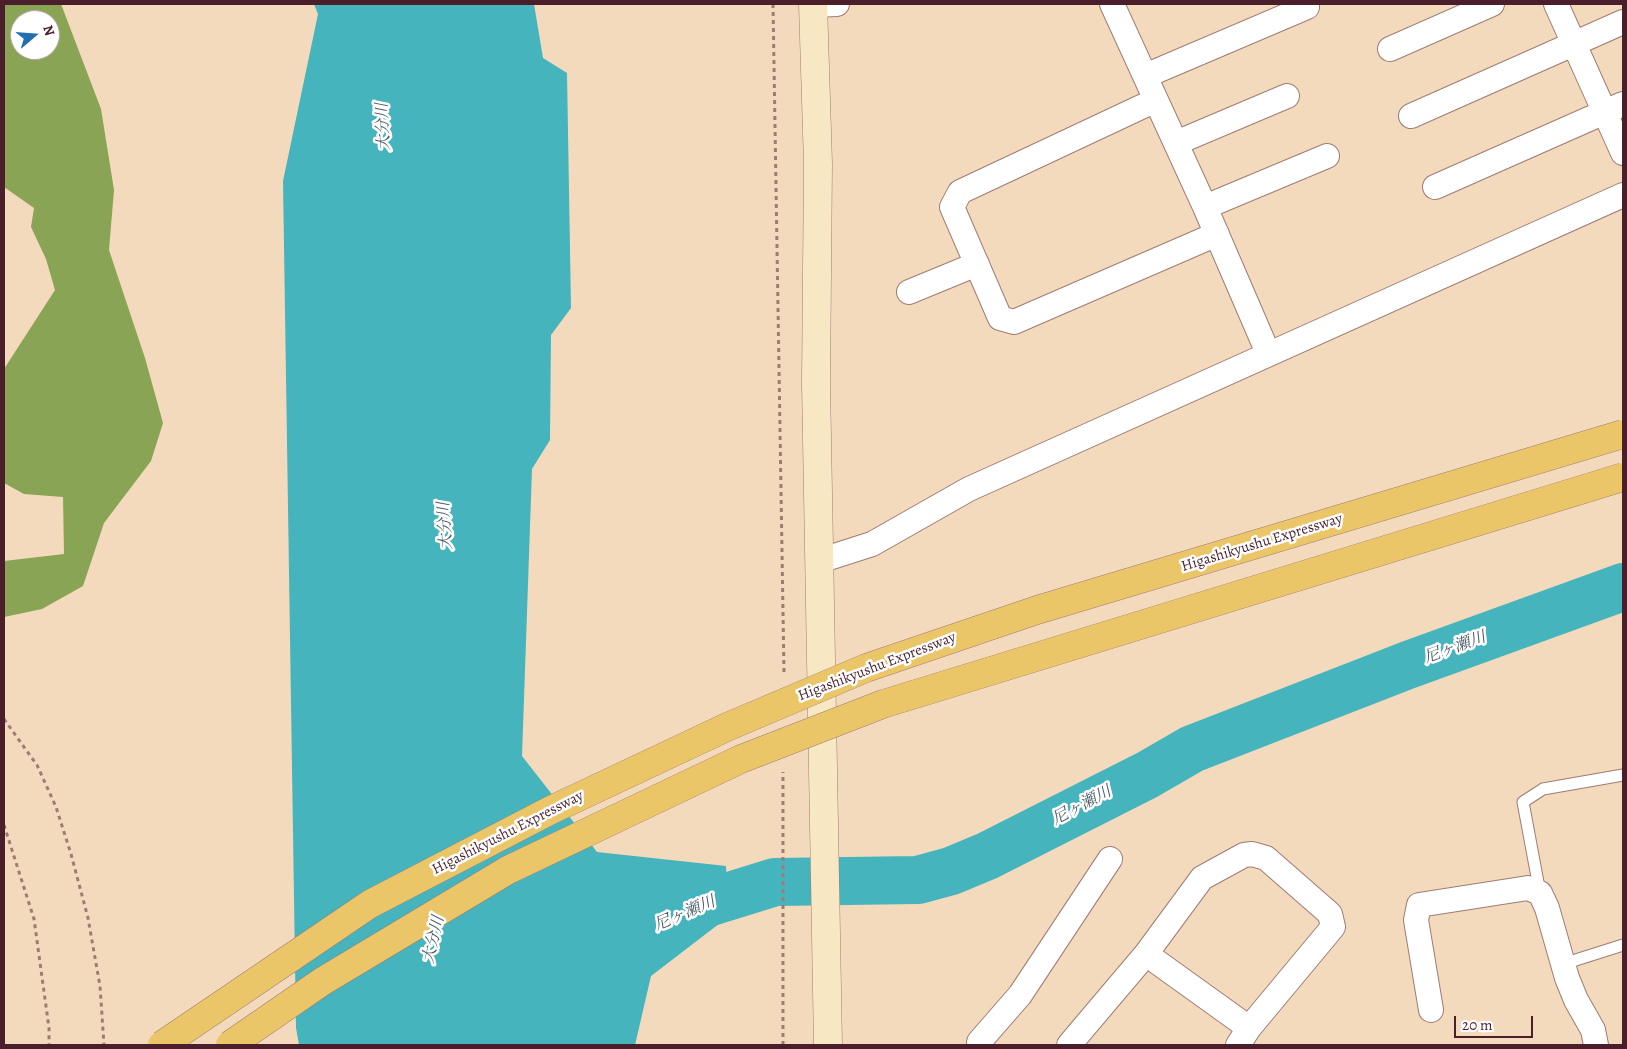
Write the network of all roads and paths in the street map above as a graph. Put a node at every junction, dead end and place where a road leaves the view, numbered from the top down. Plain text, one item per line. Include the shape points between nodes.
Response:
1 (773, 4) edge
2 (821, 4) edge
3 (1112, 4) edge
4 (1492, 4) edge
5 (1556, 4) edge
6 (1307, 7) dead end
7 (1623, 22) edge
8 (1574, 44) junction
9 (1390, 50) dead end
10 (1145, 76) junction
11 (1287, 96) dead end
12 (1156, 100) junction
13 (1614, 108) edge
14 (1411, 116) dead end
15 (1176, 143) junction
16 (1623, 153) edge
17 (1327, 156) dead end
18 (1435, 187) dead end
19 (1623, 196) edge
20 (1205, 207) junction
21 (1217, 234) junction
22 (976, 264) junction
23 (909, 292) dead end
24 (1268, 353) junction
25 (1623, 434) edge
26 (1623, 477) edge
27 (819, 561) junction
28 (784, 680) dead end
29 (4, 719) edge
30 (783, 769) dead end
31 (1623, 775) edge
32 (4, 825) edge
33 (1110, 860) dead end
34 (1540, 893) junction
35 (1623, 945) edge
36 (1146, 954) junction
37 (1563, 964) junction
38 (1431, 1010) dead end
39 (1243, 1037) edge
40 (978, 1044) edge
41 (49, 1045) edge
42 (104, 1045) edge
43 (162, 1045) edge
44 (230, 1045) edge
45 (783, 1045) edge
46 (828, 1045) edge
47 (1069, 1045) edge
48 (1596, 1045) edge

1 - 28 path
2 - 27 street via 816,383
3 - 10 street
4 - 9 street
5 - 8 street
6 - 10 street
7 - 8 street
8 - 13 street
8 - 14 street
10 - 12 street
11 - 15 street
12 - 15 street
12 - 22 street via 960,192 952,207
13 - 16 street
13 - 18 street
15 - 20 street
17 - 20 street
19 - 24 street
20 - 21 street
21 - 22 street via 1014,322 1000,318
21 - 24 street
22 - 23 street
24 - 27 street via 969,489 872,544
25 - 43 highway, Higashikyushu Expressway, bridge via 1037,610 857,672 727,727 551,810 370,904
26 - 44 highway, bridge via 883,704 741,759 508,870 323,981
27 - 46 street
29 - 42 path via 37,766 56,807 71,854 88,918 100,986
30 - 45 path
31 - 34 lane via 1543,790 1523,802
32 - 41 path via 34,919
33 - 40 street via 1020,994
34 - 37 street
34 - 38 street via 1528,888 1419,906 1416,920
35 - 37 lane
36 - 39 street
36 - 39 street via 1202,878 1244,855 1266,858 1330,914 1332,927
36 - 47 street
37 - 48 street via 1576,1000 1593,1030

